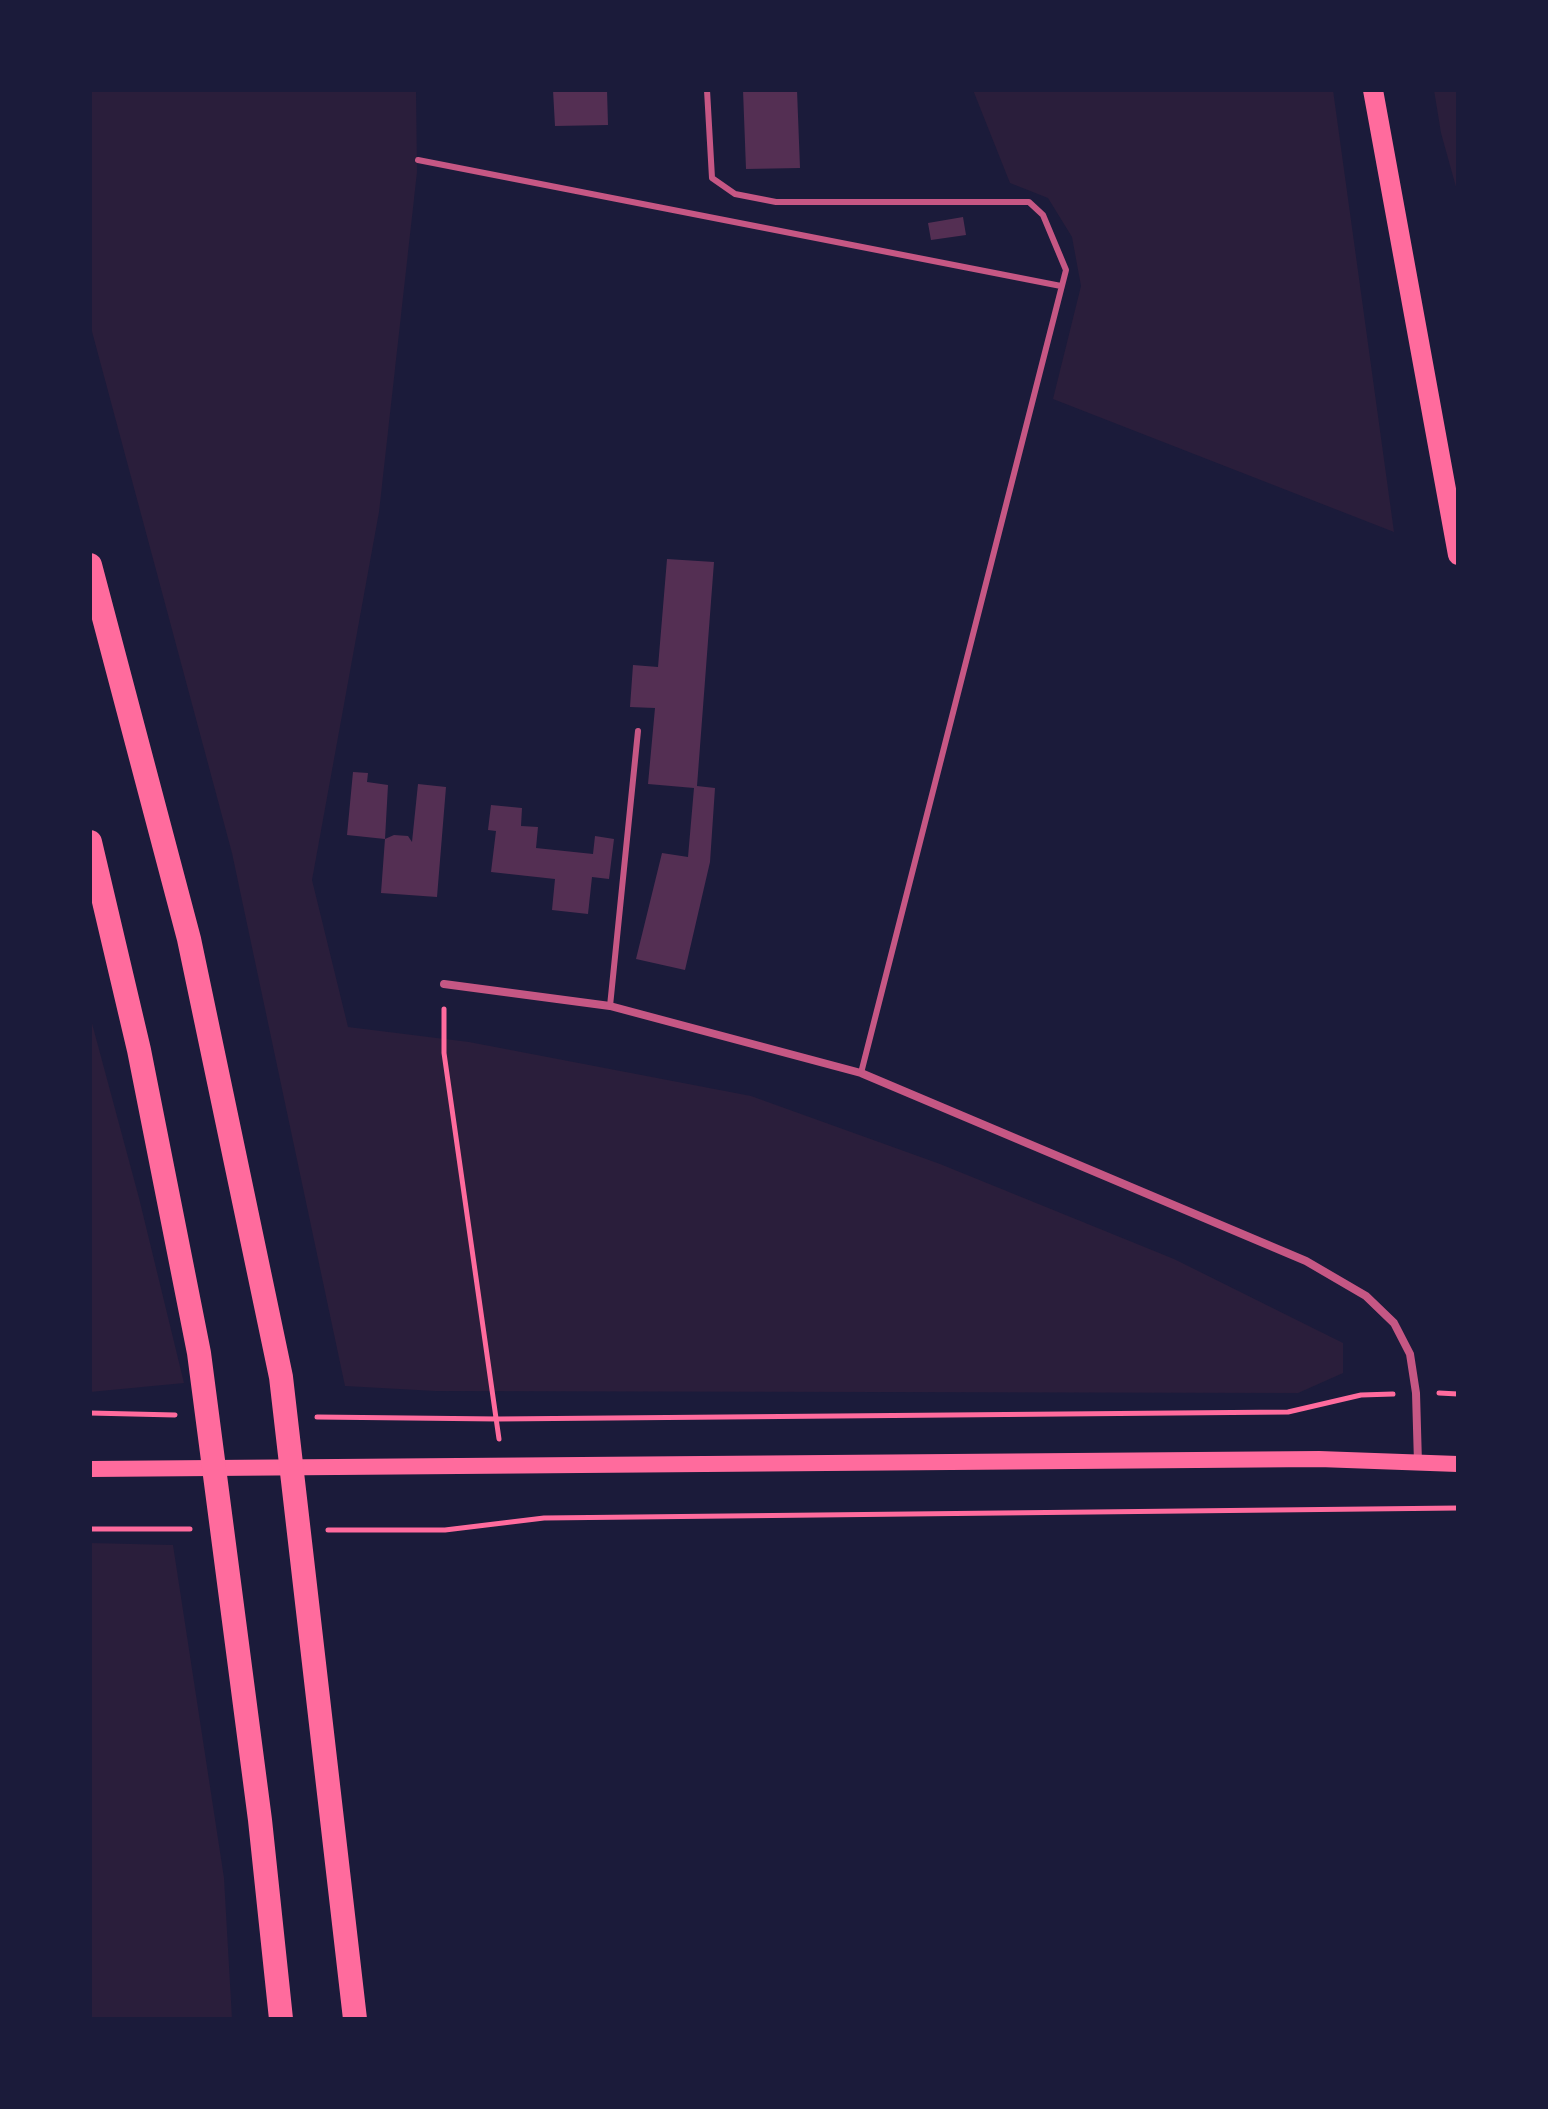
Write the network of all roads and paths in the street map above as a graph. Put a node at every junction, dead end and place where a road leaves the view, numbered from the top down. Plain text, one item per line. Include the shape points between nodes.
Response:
1 (707, 90) edge
2 (1373, 90) edge
3 (418, 160) dead end
4 (1061, 286) junction
5 (1458, 555) edge
6 (90, 565) edge
7 (638, 731) dead end
8 (90, 842) edge
9 (444, 984) joint
10 (610, 1006) junction
11 (861, 1073) junction
12 (1416, 1393) junction
13 (1458, 1394) edge
14 (498, 1419) junction
15 (1458, 1456) edge
16 (1418, 1464) junction
17 (1458, 1464) edge
18 (502, 1468) junction
19 (90, 1469) edge
20 (1458, 1508) edge
21 (445, 1530) dead end
22 (281, 2019) edge
23 (355, 2019) edge

1 - 4 lane via 712,178 735,194 776,202 1029,202 1053,235 1066,270
2 - 5 main road
3 - 4 lane
4 - 11 lane
6 - 23 highway via 189,939 281,1377
7 - 10 lane
8 - 22 highway via 139,1050 199,1353
9 - 10 street
9 - 14 path via 444,1053
10 - 11 street
11 - 12 street via 1306,1261 1366,1296 1394,1323 1410,1354
12 - 13 path
12 - 14 path via 1361,1395 1288,1412
12 - 16 street
14 - 18 path
15 - 16 main road
16 - 17 main road
16 - 18 main road via 1276,1459
18 - 19 main road
20 - 21 path via 544,1518

